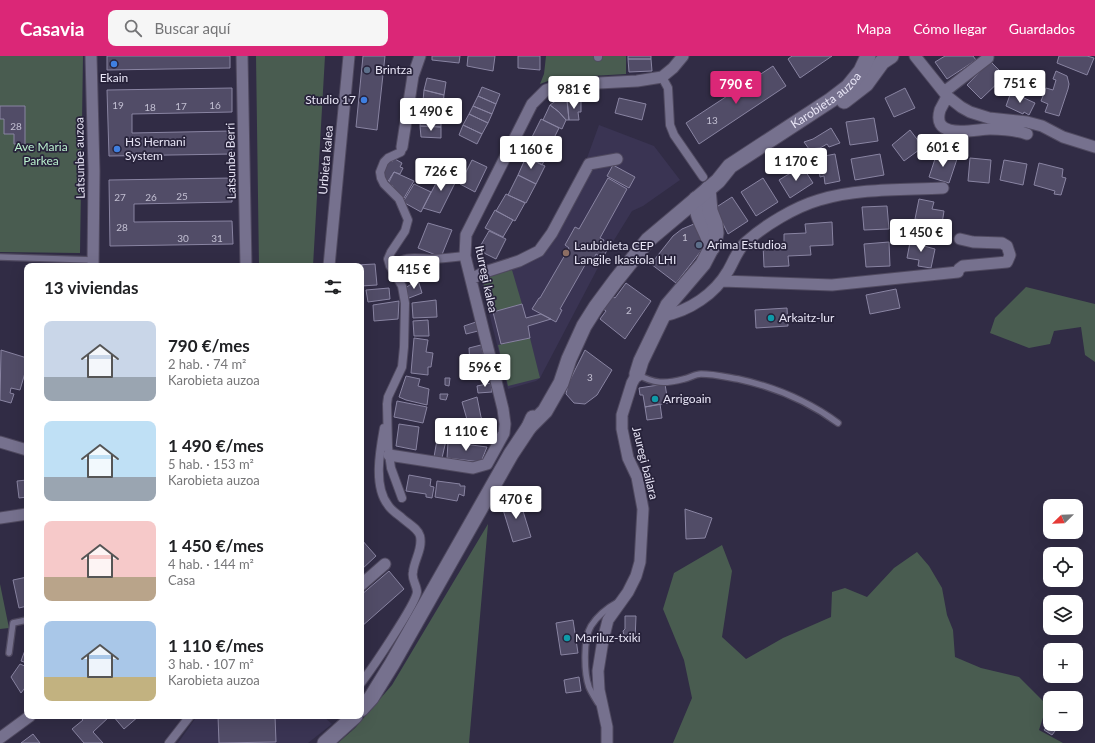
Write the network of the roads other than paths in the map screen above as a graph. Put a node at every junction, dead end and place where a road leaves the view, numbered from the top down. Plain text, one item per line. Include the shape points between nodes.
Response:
1 (91, 56) edge
2 (242, 56) edge
3 (349, 56) edge
4 (420, 56) edge
5 (683, 56) edge
6 (868, 56) edge
7 (891, 56) edge
8 (988, 56) edge
9 (916, 58) edge
10 (662, 77) junction
11 (946, 94) junction
12 (1027, 134) dead end
13 (402, 147) joint
14 (1095, 147) edge
15 (618, 159) dead end
16 (706, 187) junction
17 (944, 188) dead end
18 (672, 218) junction
19 (701, 223) junction
20 (960, 239) dead end
21 (712, 249) junction
22 (461, 256) junction
23 (0, 258) edge
24 (93, 263) edge
25 (246, 263) edge
26 (329, 263) edge
27 (390, 266) junction
28 (471, 279) junction
29 (722, 281) junction
30 (663, 316) junction
31 (637, 374) junction
32 (387, 404) junction
33 (838, 423) dead end
34 (0, 442) edge
35 (24, 449) edge
36 (389, 455) junction
37 (402, 498) dead end
38 (24, 514) edge
39 (0, 518) edge
40 (386, 564) dead end
41 (364, 582) edge
42 (622, 599) junction
43 (24, 621) edge
44 (9, 653) dead end
45 (364, 679) edge
46 (364, 706) edge
47 (605, 713) junction
48 (26, 719) edge
49 (188, 719) edge
50 (352, 719) edge
51 (0, 738) edge
52 (327, 742) edge
53 (169, 743) edge
54 (607, 743) edge

1 - 24 street, Latsunbe auzoa
2 - 25 street, Latsunbe Berri
3 - 26 street, Urbieta kalea
4 - 13 street via 413,76
5 - 10 street
6 - 16 main road, Karobieta auzoa via 861,71 848,87 832,100 730,166
7 - 16 main road, Karobieta auzoa via 882,62 866,84 850,97 736,172
8 - 11 street
9 - 11 street
10 - 16 street via 668,88 670,125 674,136
10 - 22 street, Iturregi kalea via 560,85 546,90 538,97 532,104 466,235
11 - 12 street via 940,111 942,125 946,130 1015,130
11 - 14 street via 970,112 989,118 1042,126 1063,137
13 - 27 street via 401,152 384,162 380,172 384,184 399,199 408,220 405,231 388,259
15 - 28 street via 589,164 552,233 539,251
16 - 18 main road
16 - 19 main road via 697,212
16 - 21 main road via 716,233
17 - 29 street via 856,192 819,200 801,207 756,233 744,244
18 - 19 main road via 682,217
18 - 46 main road via 648,240 584,326 569,359 511,454 389,669
19 - 21 main road via 710,239
20 - 29 street via 1002,243 1007,246 1010,255 1007,262 963,266 958,272 832,285
21 - 30 main road via 703,264 668,305
22 - 27 street via 407,258
22 - 28 street, Iturregi kalea
23 - 24 lane, Latsunbe auzoa
27 - 32 street via 402,286 405,303 402,367
28 - 36 street, Iturregi kalea via 505,424 504,433 487,464 473,468
29 - 30 street via 690,308
30 - 31 main road
31 - 33 lane via 649,381 664,383 699,374 718,375 760,384 794,396
31 - 42 street, Jauregi bailara via 622,415 622,429 628,458 637,477 643,509 640,562 636,576
32 - 36 street
32 - 45 street via 379,480 387,505 420,536 420,552 412,576 417,592 403,620
34 - 35 street
36 - 37 street
38 - 39 street
40 - 41 street
42 - 47 street, Jauregi bailara via 608,620 598,671 599,690
42 - 47 lane via 605,609 599,616 590,628 587,642 585,661 590,688
43 - 44 lane via 13,623
47 - 54 street, Jauregi bailara
48 - 51 street
49 - 53 street
50 - 52 main road

